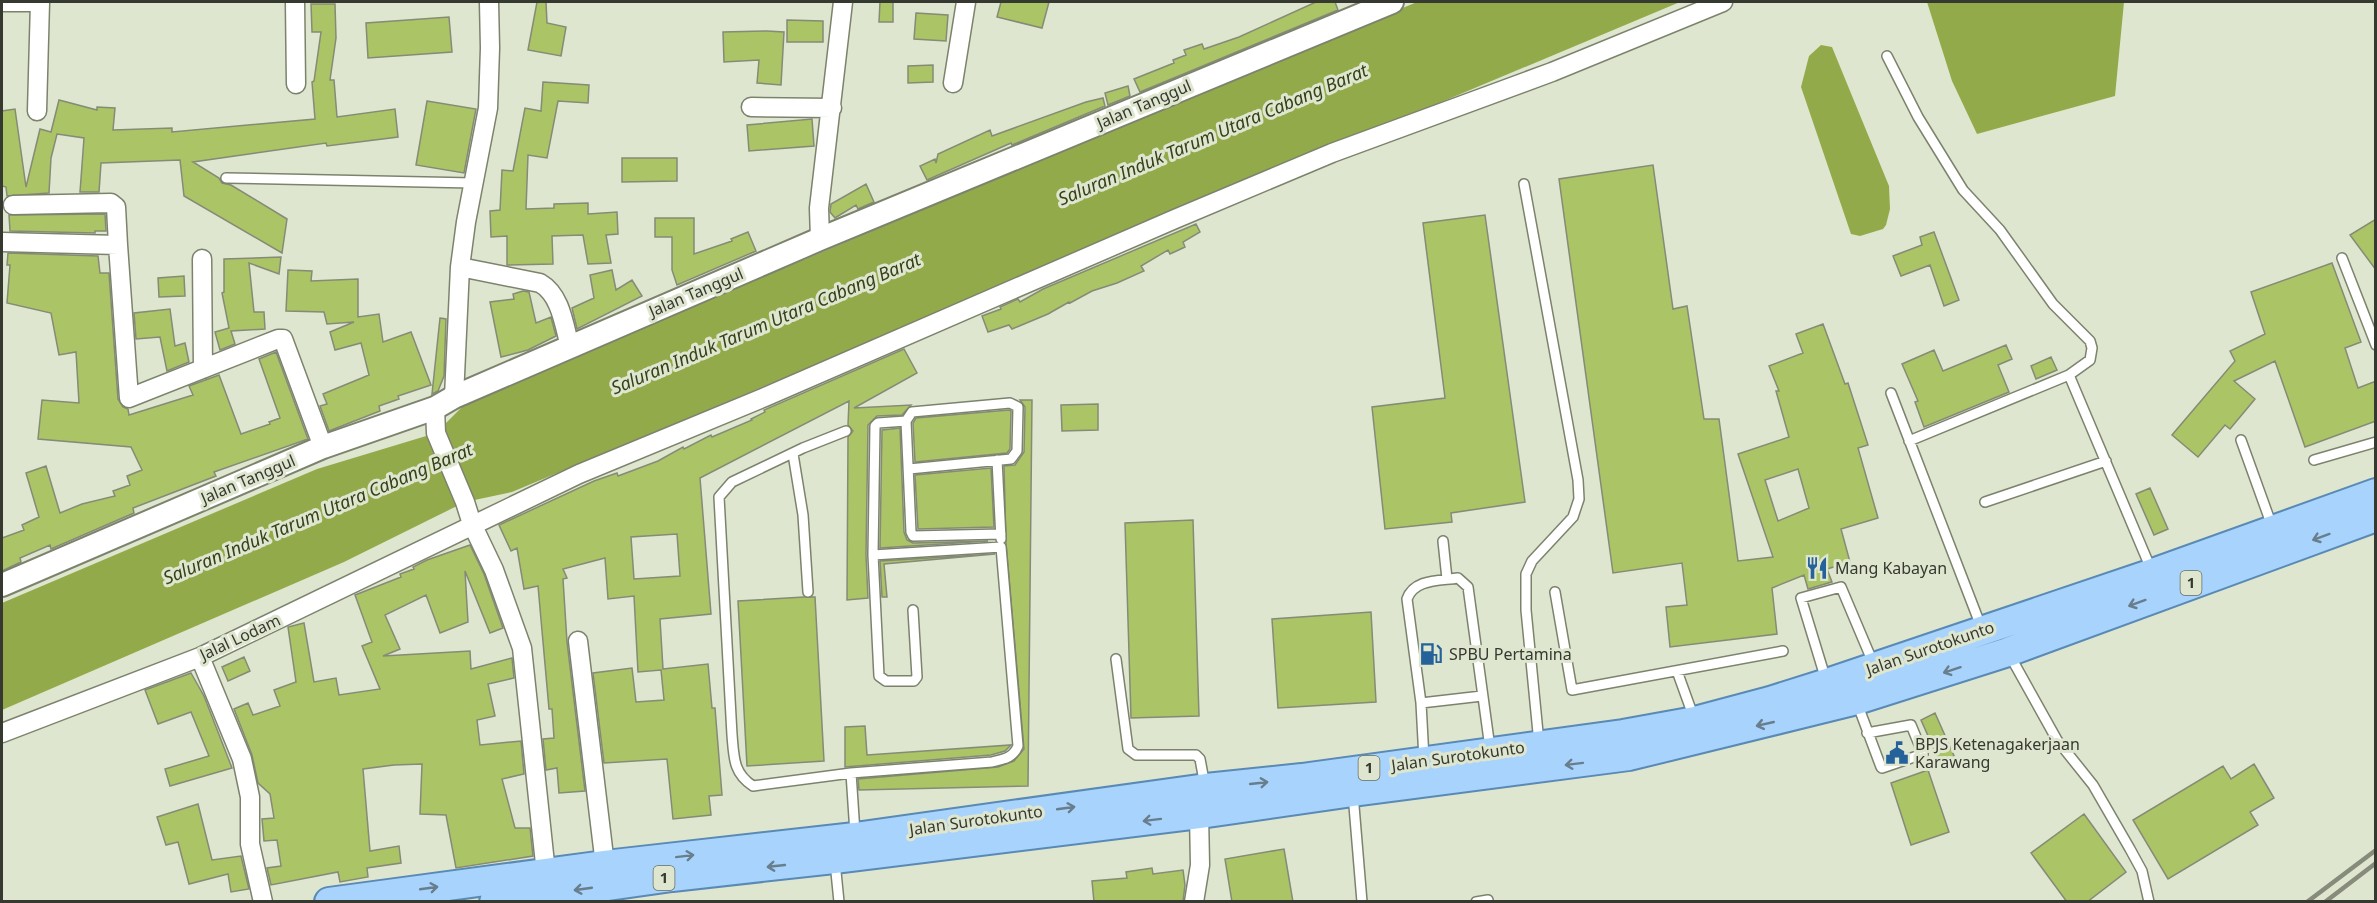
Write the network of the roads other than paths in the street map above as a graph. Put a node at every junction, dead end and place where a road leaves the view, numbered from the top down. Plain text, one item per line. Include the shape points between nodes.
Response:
1 (2, 2) edge
2 (40, 2) edge
3 (295, 2) edge
4 (489, 2) edge
5 (843, 2) edge
6 (966, 2) edge
7 (1392, 2) edge
8 (1723, 2) edge
9 (1887, 56) dead end
10 (954, 82) dead end
11 (296, 84) dead end
12 (751, 107) dead end
13 (832, 108) junction
14 (37, 111) dead end
15 (226, 178) dead end
16 (473, 183) junction
17 (1524, 184) dead end
18 (13, 205) dead end
19 (820, 239) junction
20 (2, 242) edge
21 (118, 245) junction
22 (2342, 258) dead end
23 (202, 260) dead end
24 (460, 267) junction
25 (2376, 345) edge
26 (570, 346) junction
27 (203, 369) junction
28 (2069, 375) junction
29 (1891, 393) dead end
30 (445, 402) junction
31 (906, 421) junction
32 (846, 431) dead end
33 (2241, 440) dead end
34 (1909, 441) junction
35 (2376, 442) edge
36 (323, 447) junction
37 (793, 454) junction
38 (997, 460) junction
39 (2314, 460) dead end
40 (2106, 461) junction
41 (909, 469) junction
42 (2376, 493) edge
43 (1985, 502) dead end
44 (2376, 517) edge
45 (472, 524) junction
46 (2274, 531) junction
47 (1000, 534) junction
48 (1443, 541) dead end
49 (1001, 547) junction
50 (873, 555) junction
51 (2153, 573) junction
52 (1447, 579) junction
53 (2, 585) edge
54 (808, 592) dead end
55 (1555, 592) dead end
56 (913, 610) dead end
57 (1982, 630) junction
58 (578, 642) dead end
59 (1784, 651) dead end
60 (2008, 652) junction
61 (200, 657) junction
62 (1116, 659) dead end
63 (1875, 667) junction
64 (1677, 670) junction
65 (1827, 683) junction
66 (1482, 696) junction
67 (1857, 700) junction
68 (1421, 703) junction
69 (1695, 721) junction
70 (2, 733) edge
71 (1867, 733) junction
72 (1491, 750) junction
73 (1541, 756) junction
74 (1425, 771) junction
75 (851, 772) junction
76 (1353, 792) junction
77 (1202, 801) junction
78 (855, 837) junction
79 (834, 859) junction
80 (605, 866) junction
81 (546, 873) junction
82 (1488, 900) dead end
83 (263, 902) edge
84 (329, 902) edge
85 (494, 902) edge
86 (839, 902) edge
87 (1194, 902) edge
88 (1362, 902) edge
89 (1476, 902) edge
90 (2149, 902) edge

1 - 2 street
2 - 14 street
3 - 11 street
4 - 16 street via 488,108
5 - 13 street
6 - 10 street
7 - 19 street, Jalan Tanggul
8 - 45 street, Jalal Lodam via 1552,72 1322,157 579,474
9 - 28 lane via 1918,117 1963,190 2000,230 2053,304 2090,341 2091,360
12 - 13 street
13 - 19 street via 819,208
15 - 16 lane
16 - 24 street
17 - 73 lane via 1579,499 1573,517 1532,561 1526,574
18 - 21 street via 111,203 116,207
19 - 26 street, Jalan Tanggul
20 - 21 street
21 - 27 street via 129,398
22 - 25 lane
23 - 27 street
24 - 26 street via 549,288
24 - 30 street
26 - 30 street, Jalan Tanggul
27 - 36 street via 283,339
28 - 34 lane
28 - 40 lane
29 - 34 lane
30 - 36 street, Jalan Tanggul
30 - 45 street via 436,433
31 - 38 lane via 912,412 1012,404 1018,407 1017,451 1011,459
31 - 41 lane
31 - 50 lane via 875,426
32 - 37 lane
33 - 46 lane
34 - 57 lane
35 - 39 lane
36 - 53 street, Jalan Tanggul
37 - 54 lane via 803,515
37 - 75 lane via 732,482 719,497 734,767 753,786
38 - 41 lane
38 - 47 lane
40 - 43 lane
40 - 51 lane
41 - 47 lane via 914,536
42 - 46 main road, Jalan Surotokunto / 1
44 -> 60 main road, Jalan Surotokunto / 1
45 - 61 street, Jalal Lodam
45 - 81 street via 494,570 522,648
46 - 51 main road, Jalan Surotokunto / 1
47 - 49 lane
48 - 52 lane
49 - 50 lane
49 - 75 lane via 1018,746 1015,753 992,762
50 - 56 lane via 879,676 883,680 914,681 917,677
51 - 57 main road, Jalan Surotokunto / 1
52 - 66 lane via 1458,578 1468,587
52 - 68 lane via 1418,584 1407,599
55 - 64 lane via 1572,690
57 - 63 main road, Jalan Surotokunto / 1
58 - 80 street
59 - 64 lane
60 -> 67 main road, Jalan Surotokunto / 1
60 - 90 lane via 2057,740 2093,785 2130,849 2142,871
61 - 70 street, Jalal Lodam
61 - 83 street via 242,759 250,797 250,844
62 - 77 lane via 1128,749 1136,755 1196,754 1200,759
63 - 65 main road, Jalan Surotokunto / 1
63 - 65 lane via 1841,587 1801,598
64 - 69 lane
65 - 69 main road, Jalan Surotokunto / 1
66 - 68 lane
66 - 72 lane
67 - 71 lane
67 -> 73 main road, Jalan Surotokunto / 1 via 1629,756
68 - 74 lane
69 - 73 main road, Jalan Surotokunto / 1 via 1623,734
71 - 71 lane via 1911,725 1923,754 1883,768
72 - 73 main road, Jalan Surotokunto / 1
72 - 74 main road, Jalan Surotokunto / 1
73 - 74 main road, Jalan Surotokunto / 1
74 - 76 main road, Jalan Surotokunto / 1
77 -> 74 main road, Jalan Surotokunto / 1 via 1302,778
75 - 78 lane
76 - 77 main road, Jalan Surotokunto / 1
76 - 88 lane
78 -> 77 main road, Jalan Surotokunto / 1
77 -> 79 main road, Jalan Surotokunto / 1
77 - 87 street via 1200,865
80 -> 78 main road, Jalan Surotokunto / 1
79 -> 85 main road, Jalan Surotokunto / 1
79 - 86 lane
80 - 81 main road, Jalan Surotokunto / 1
84 -> 81 main road, Jalan Surotokunto / 1
82 - 89 lane

